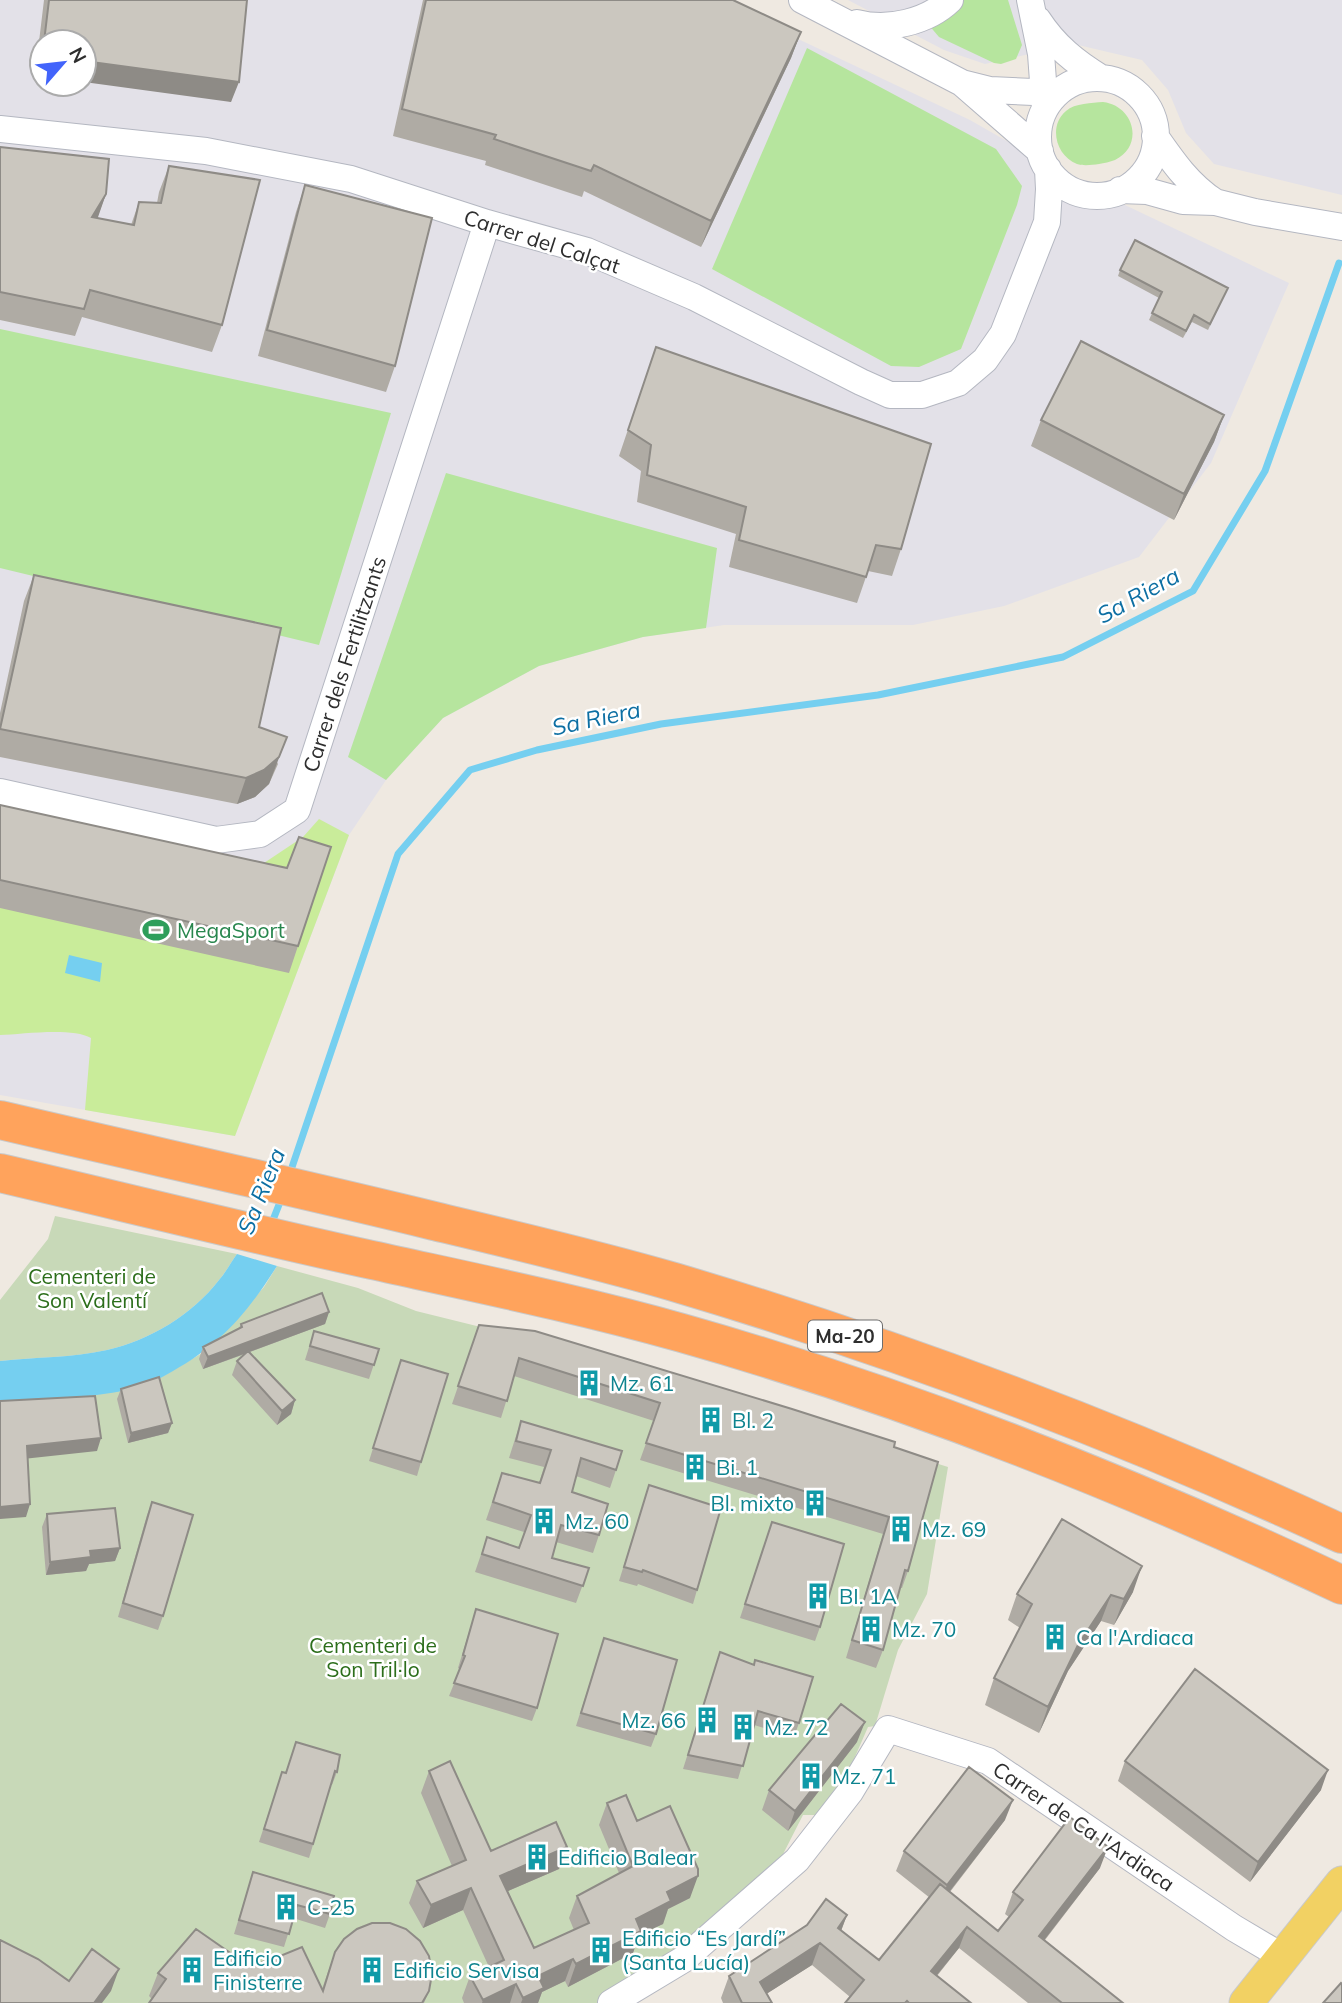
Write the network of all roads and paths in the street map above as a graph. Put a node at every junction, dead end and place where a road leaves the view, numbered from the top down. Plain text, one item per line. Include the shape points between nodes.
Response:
1 (802, 0) edge
2 (950, 0) edge
3 (1032, 8) edge
4 (842, 20) junction
5 (1101, 78) junction
6 (962, 83) junction
7 (1048, 98) junction
8 (0, 129) edge
9 (1155, 136) junction
10 (1044, 160) junction
11 (1120, 190) junction
12 (1087, 194) junction
13 (1215, 202) junction
14 (1047, 222) junction
15 (487, 223) junction
16 (1342, 227) edge
17 (0, 792) edge
18 (0, 1120) edge
19 (0, 1172) edge
20 (1342, 1534) edge
21 (1342, 1585) edge
22 (1342, 1883) edge
23 (1283, 1957) junction
24 (611, 2003) edge
25 (1246, 2003) edge

1 - 4 street
2 - 4 street via 926,17 884,26
3 - 5 street via 1051,40
3 - 7 street
4 - 6 street
5 - 7 street via 1072,84
5 - 9 street via 1126,85 1141,98 1151,114
6 - 7 street
6 - 10 street
7 - 10 street via 1037,136
8 - 15 street, Carrer del Calçat via 206,151 337,176
9 - 11 street via 1146,170
9 - 13 street via 1175,166
10 - 12 street via 1061,184
10 - 14 street via 1049,189
11 - 12 street
11 - 13 street
12 - 14 street via 1065,205
13 - 16 street
14 - 15 street, Carrer del Calçat via 1003,334 985,360 958,383 922,395 890,395 694,297 587,251
15 - 17 street, Carrer dels Fertilitzants via 297,810 260,834 216,839
18 - 20 highway, Ma-20 via 671,1281 885,1349 1099,1429
19 - 21 highway, Ma-20 via 632,1319 816,1375 1114,1485
22 - 23 main road
23 - 24 street, Carrer de Ca l'Ardiaca via 988,1761 888,1729 850,1793 797,1860 684,1959
23 - 25 main road

